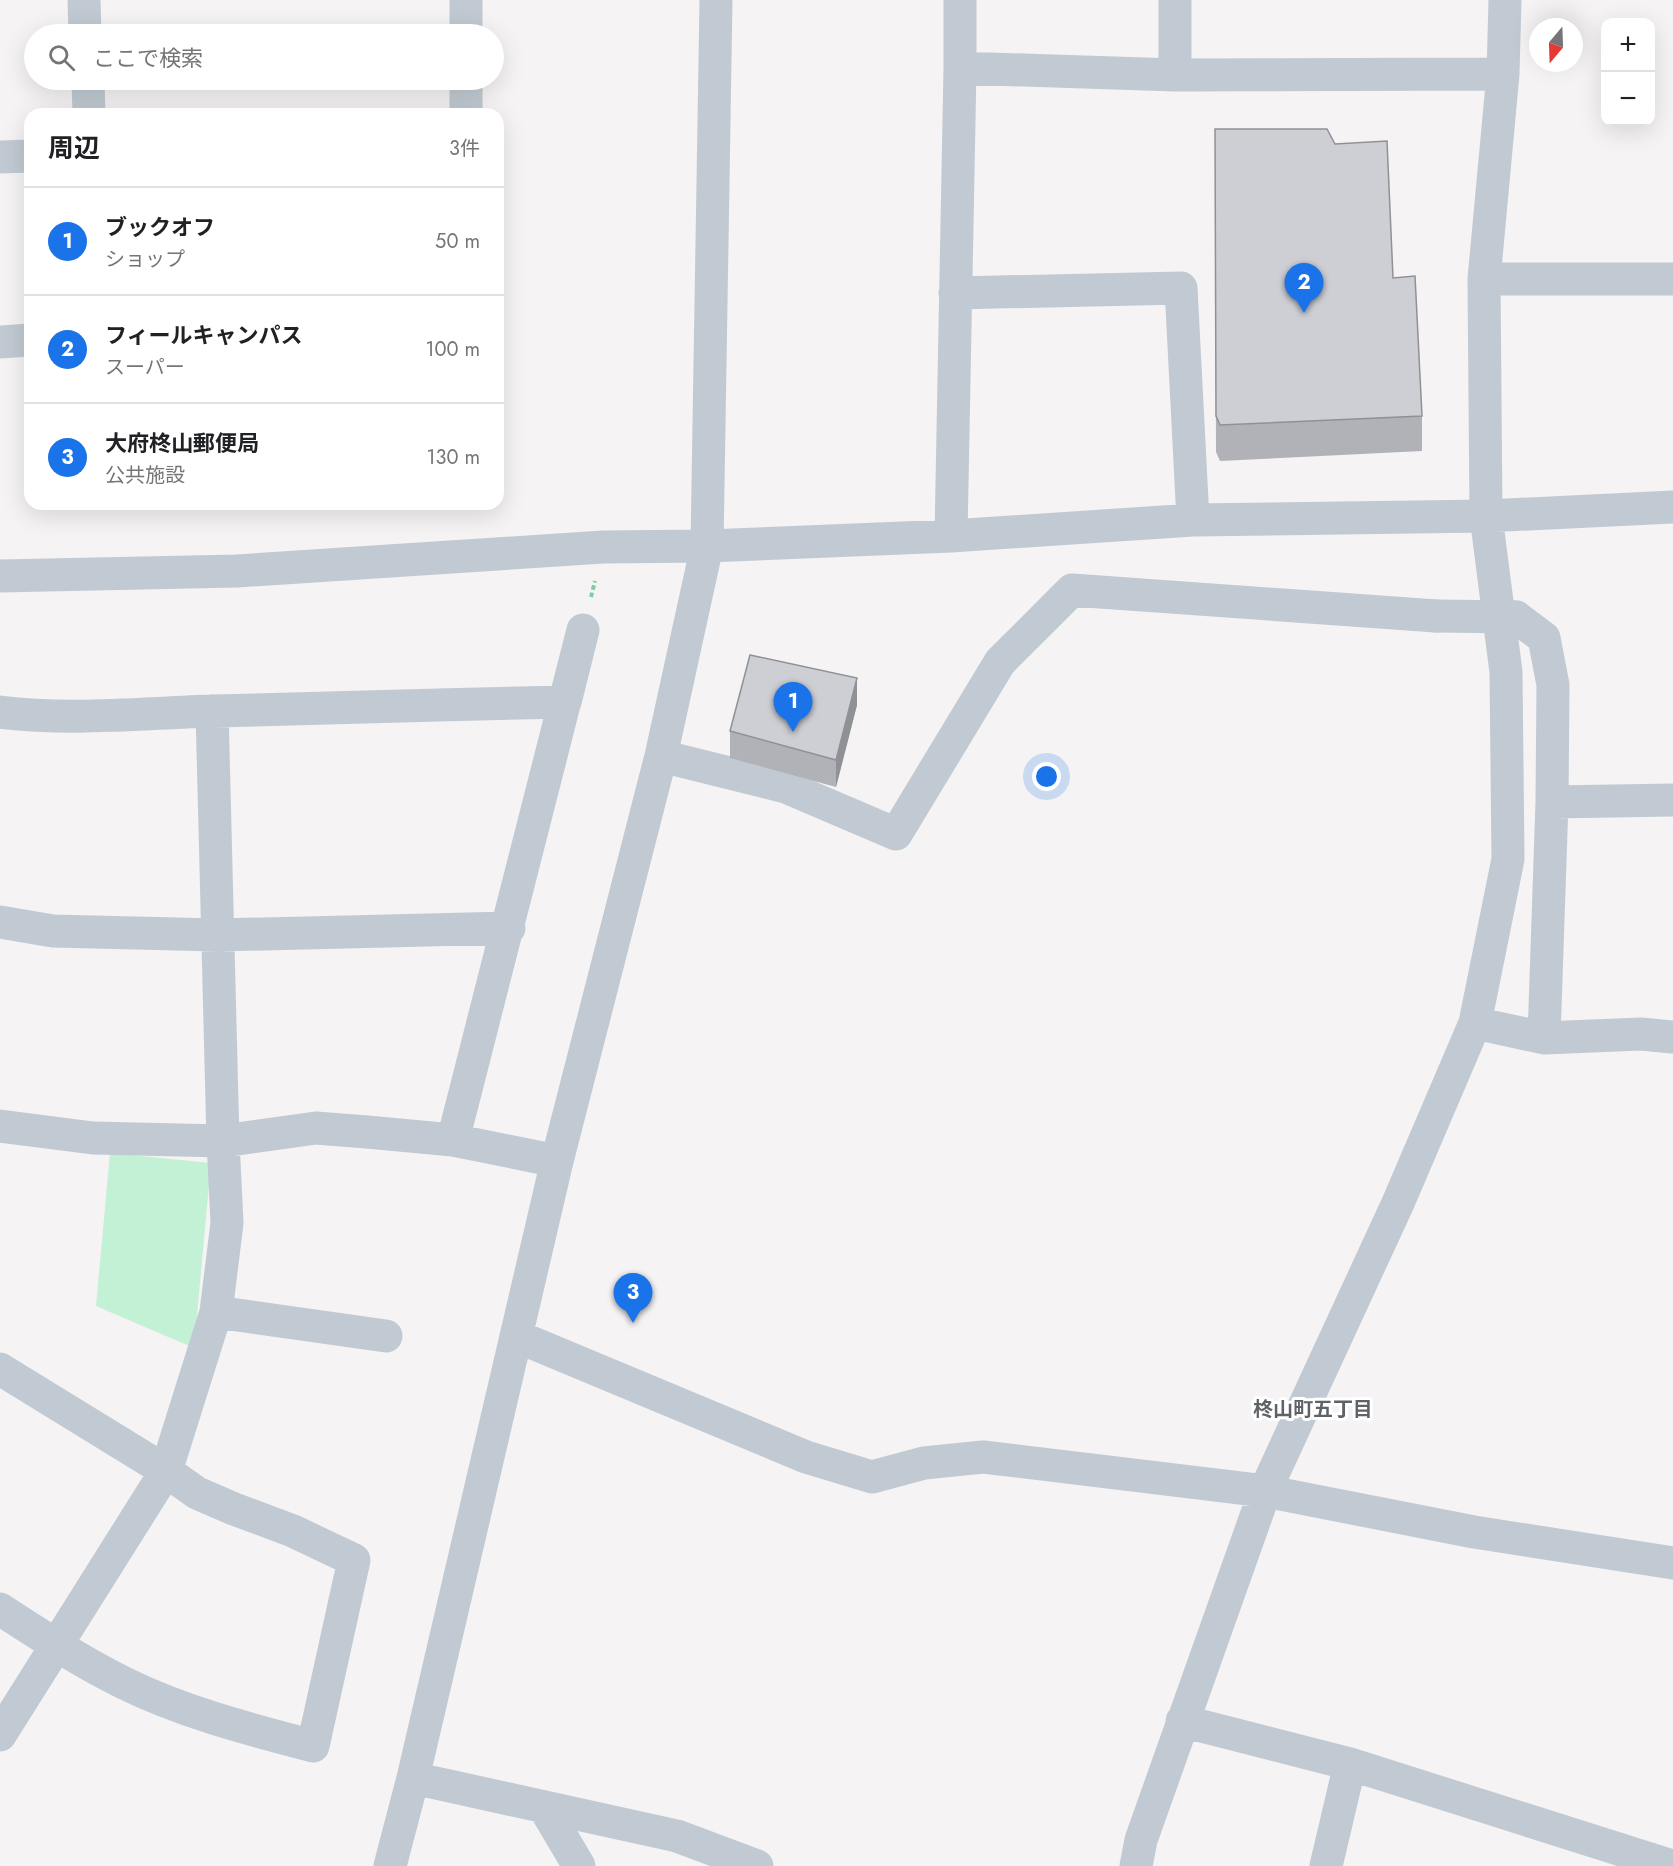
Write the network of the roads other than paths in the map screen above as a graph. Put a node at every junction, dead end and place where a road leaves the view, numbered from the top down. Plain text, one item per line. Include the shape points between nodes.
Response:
1 (84, 0) edge
2 (466, 0) edge
3 (717, 0) edge
4 (960, 0) edge
5 (1175, 0) edge
6 (1505, 0) edge
7 (85, 24) edge
8 (466, 24) edge
9 (960, 68) junction
10 (1503, 74) junction
11 (1175, 75) junction
12 (88, 90) edge
13 (466, 90) edge
14 (89, 108) edge
15 (466, 108) edge
16 (24, 156) edge
17 (0, 157) edge
18 (1484, 279) junction
19 (1673, 279) edge
20 (956, 293) junction
21 (24, 340) edge
22 (0, 342) edge
23 (1673, 507) edge
24 (1486, 516) junction
25 (1193, 520) junction
26 (951, 536) junction
27 (707, 546) junction
28 (0, 576) edge
29 (212, 711) junction
30 (0, 712) edge
31 (661, 756) junction
32 (1673, 800) edge
33 (1552, 802) junction
34 (0, 922) edge
35 (509, 928) junction
36 (218, 935) junction
37 (1475, 1023) junction
38 (1673, 1037) edge
39 (1544, 1038) junction
40 (0, 1126) edge
41 (453, 1140) junction
42 (223, 1141) junction
43 (557, 1161) junction
44 (216, 1312) junction
45 (386, 1336) dead end
46 (516, 1336) junction
47 (0, 1369) edge
48 (166, 1471) junction
49 (1265, 1491) junction
50 (1673, 1563) edge
51 (0, 1609) edge
52 (57, 1645) junction
53 (1182, 1721) junction
54 (0, 1735) edge
55 (1350, 1764) junction
56 (413, 1778) junction
57 (544, 1807) junction
58 (390, 1866) edge
59 (579, 1866) edge
60 (757, 1866) edge
61 (1136, 1866) edge
62 (1326, 1866) edge
63 (1672, 1866) edge

1 - 7 street
2 - 8 street
3 - 27 street
4 - 9 street
5 - 11 street
6 - 10 street
9 - 11 street
9 - 20 street
10 - 11 street
10 - 18 street
12 - 14 street
13 - 15 street
16 - 17 street
18 - 19 street
18 - 24 street
20 - 25 street via 1181,288
20 - 26 street
21 - 22 street
23 - 24 street
24 - 25 street
24 - 37 street via 1506,672 1508,859
25 - 26 street
26 - 27 street
27 - 28 street via 603,547 237,571
27 - 31 street
29 - 30 street via 114,716 28,716
29 - 35 street via 565,702 583,630
29 - 36 street
31 - 33 street, bridge via 786,787 896,834 1000,662 1072,590 1436,616 1516,617 1544,638 1553,685
31 - 43 street
32 - 33 street
33 - 39 street
34 - 36 street via 53,931
35 - 36 street
35 - 41 street
36 - 42 street
37 - 39 street
37 - 49 street via 1398,1203
38 - 39 street via 1641,1034
40 - 42 street via 93,1138
41 - 42 street via 316,1128
41 - 43 street
42 - 44 street via 227,1222
43 - 46 street
44 - 45 street
44 - 48 street
46 - 49 street via 806,1457 872,1477 924,1463 983,1457
46 - 56 street
47 - 48 street
48 - 52 street
48 - 52 street via 197,1492 354,1560 312,1746 194,1712 123,1682
49 - 50 street via 1474,1532
49 - 53 street
51 - 52 street
52 - 54 street
53 - 55 street
53 - 61 street via 1141,1840
55 - 62 street
55 - 63 street
56 - 57 street
56 - 58 street
57 - 59 street
57 - 60 street via 677,1836

